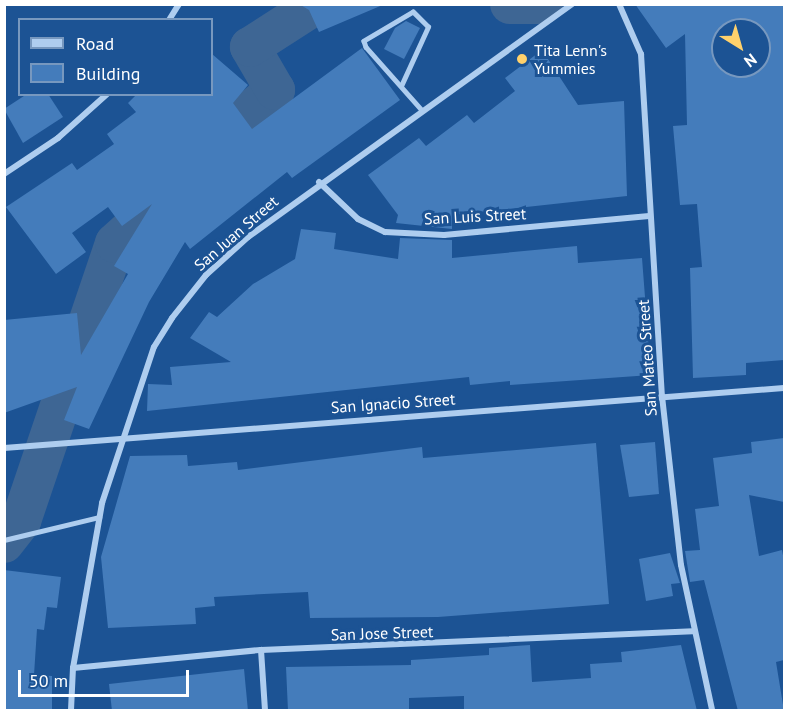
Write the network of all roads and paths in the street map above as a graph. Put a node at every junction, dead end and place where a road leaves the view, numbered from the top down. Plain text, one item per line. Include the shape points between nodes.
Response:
1 (179, 4) edge
2 (572, 4) edge
3 (619, 4) edge
4 (170, 18) edge
5 (401, 86) junction
6 (105, 96) edge
7 (422, 110) junction
8 (4, 174) edge
9 (319, 182) junction
10 (650, 216) junction
11 (784, 388) edge
12 (662, 396) junction
13 (121, 435) junction
14 (8, 447) edge
15 (99, 517) junction
16 (4, 540) edge
17 (693, 631) junction
18 (261, 650) junction
19 (73, 668) junction
20 (71, 711) edge
21 (265, 711) edge
22 (712, 711) edge

1 - 4 street
2 - 7 street, San Juan Street
3 - 10 street, San Mateo Street via 641,54
5 - 5 lane via 364,41 413,12 428,27
5 - 7 lane
6 - 8 street via 58,138
7 - 9 street, San Juan Street
9 - 10 street, San Luis Street via 358,219 385,232 444,235
9 - 13 street, San Juan Street via 248,237 190,293 154,347
10 - 12 street, San Mateo Street
11 - 12 street, San Ignacio Street
12 - 13 street, San Ignacio Street
12 - 17 street, San Mateo Street
13 - 14 street, San Ignacio Street
13 - 15 street, San Juan Street
15 - 16 lane
15 - 19 street, San Juan Street
17 - 18 street, San Jose Street
17 - 22 street, San Mateo Street
18 - 19 street, San Jose Street
18 - 21 street
19 - 20 street, San Juan Street

